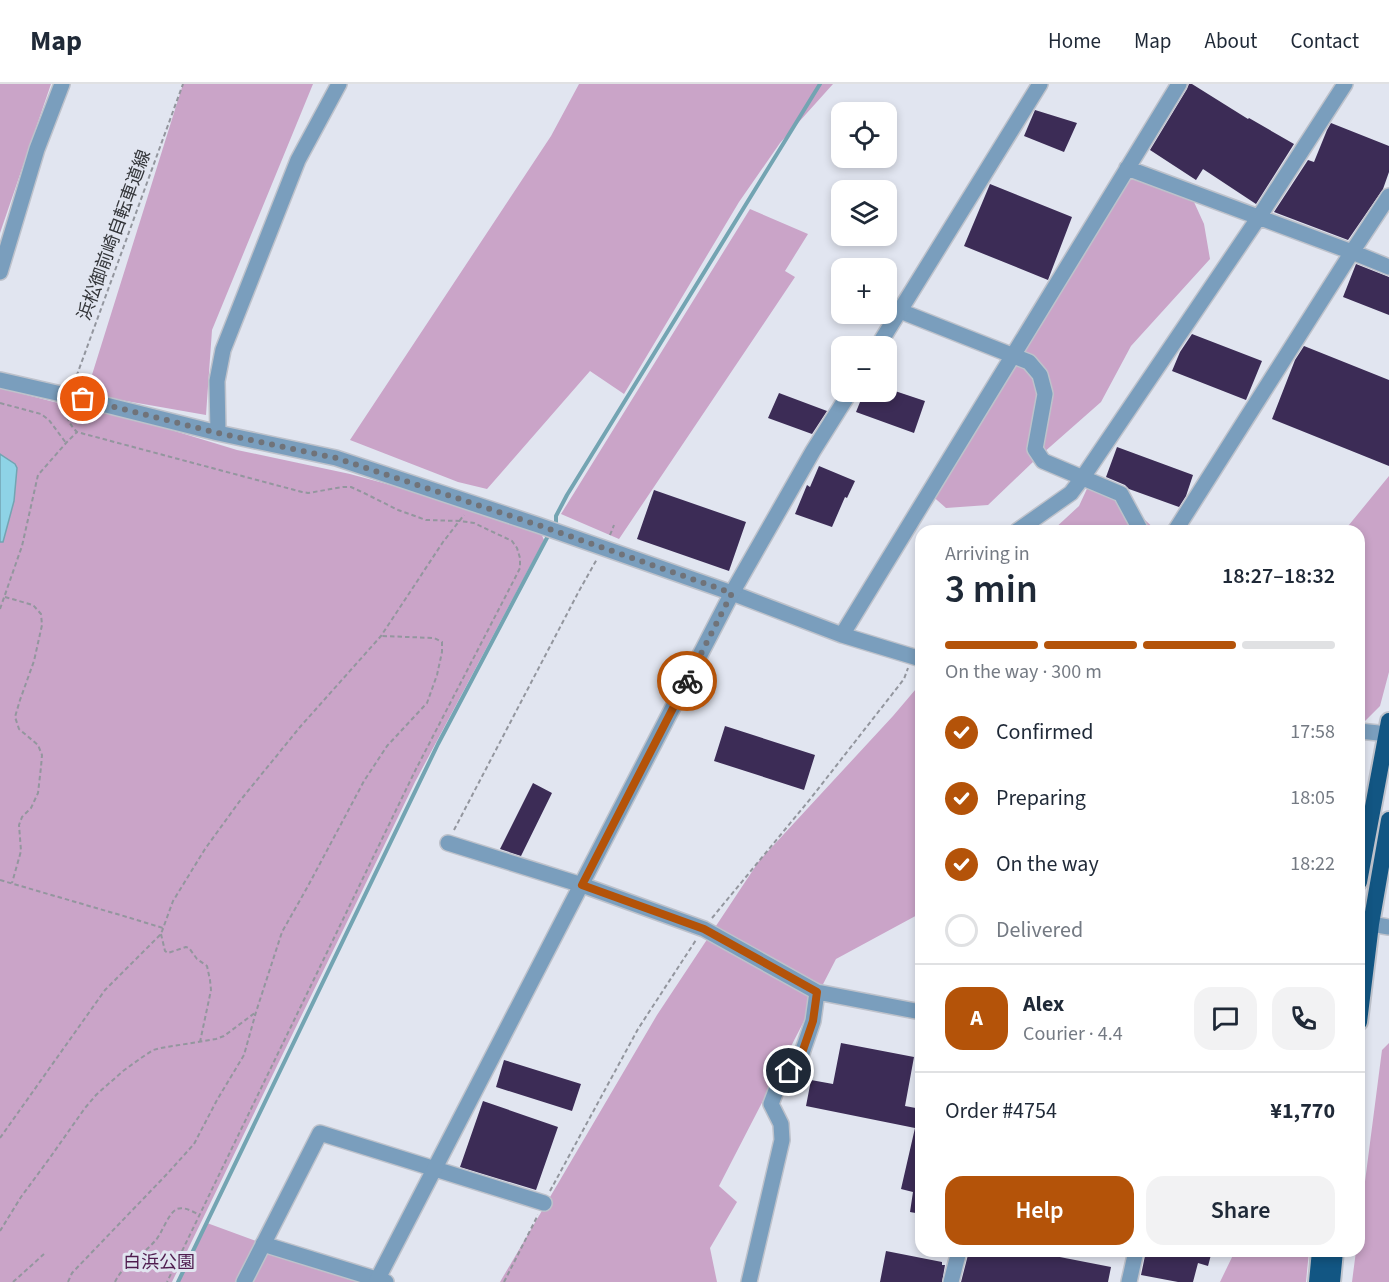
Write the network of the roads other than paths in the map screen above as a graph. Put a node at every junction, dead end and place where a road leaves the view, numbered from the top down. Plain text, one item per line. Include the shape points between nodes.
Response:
1 (62, 84) edge
2 (339, 84) edge
3 (1040, 84) edge
4 (1179, 84) edge
5 (1345, 84) edge
6 (1127, 168) junction
7 (1389, 196) edge
8 (1259, 218) junction
9 (1352, 252) junction
10 (1389, 267) edge
11 (0, 272) edge
12 (900, 311) junction
13 (884, 336) edge
14 (1012, 356) junction
15 (0, 380) edge
16 (844, 402) edge
17 (218, 433) junction
18 (1083, 477) junction
19 (1026, 525) edge
20 (1138, 525) edge
21 (1179, 525) edge
22 (732, 593) junction
23 (842, 635) junction
24 (915, 657) edge
25 (1388, 729) edge
26 (1365, 731) edge
27 (1389, 820) edge
28 (448, 843) road end
29 (1365, 850) edge
30 (582, 885) junction
31 (1371, 924) junction
32 (1389, 927) edge
33 (1365, 973) edge
34 (817, 992) junction
35 (915, 1011) edge
36 (435, 1170) junction
37 (544, 1203) road end
38 (263, 1244) junction
39 (957, 1257) edge
40 (1135, 1257) edge
41 (1319, 1257) edge
42 (1334, 1257) edge
43 (380, 1281) edge
44 (244, 1282) edge
45 (749, 1282) edge
46 (951, 1282) edge
47 (1129, 1282) edge
48 (1317, 1282) edge
49 (1332, 1282) edge

1 - 11 street via 37,149
2 - 17 street via 298,160 223,350 217,381
3 - 12 street
4 - 6 street
5 - 8 street
6 - 8 street
6 - 14 street
7 - 9 street
8 - 9 street
8 - 18 street
9 - 10 street
9 - 21 street
12 - 13 street
12 - 14 street
14 - 18 street via 1029,362 1040,375 1045,394 1035,449 1043,461
14 - 23 street
15 - 17 street
16 - 22 street
17 - 22 street via 336,458
18 - 19 street via 1071,493
18 - 20 street via 1120,494
22 - 23 street
22 - 30 street
23 - 24 street
25 - 26 street
25 - 29 highway
27 - 31 highway
28 - 30 street
30 - 34 street via 704,929
30 - 36 street
31 - 32 street
31 - 33 highway
34 - 35 street
34 - 45 street via 813,1021 802,1053 771,1104 781,1124 782,1140
36 - 37 street
36 - 38 street via 320,1133
36 - 43 street
38 - 43 street
38 - 44 street
39 - 46 street
40 - 47 street
41 - 48 highway
42 - 49 highway

